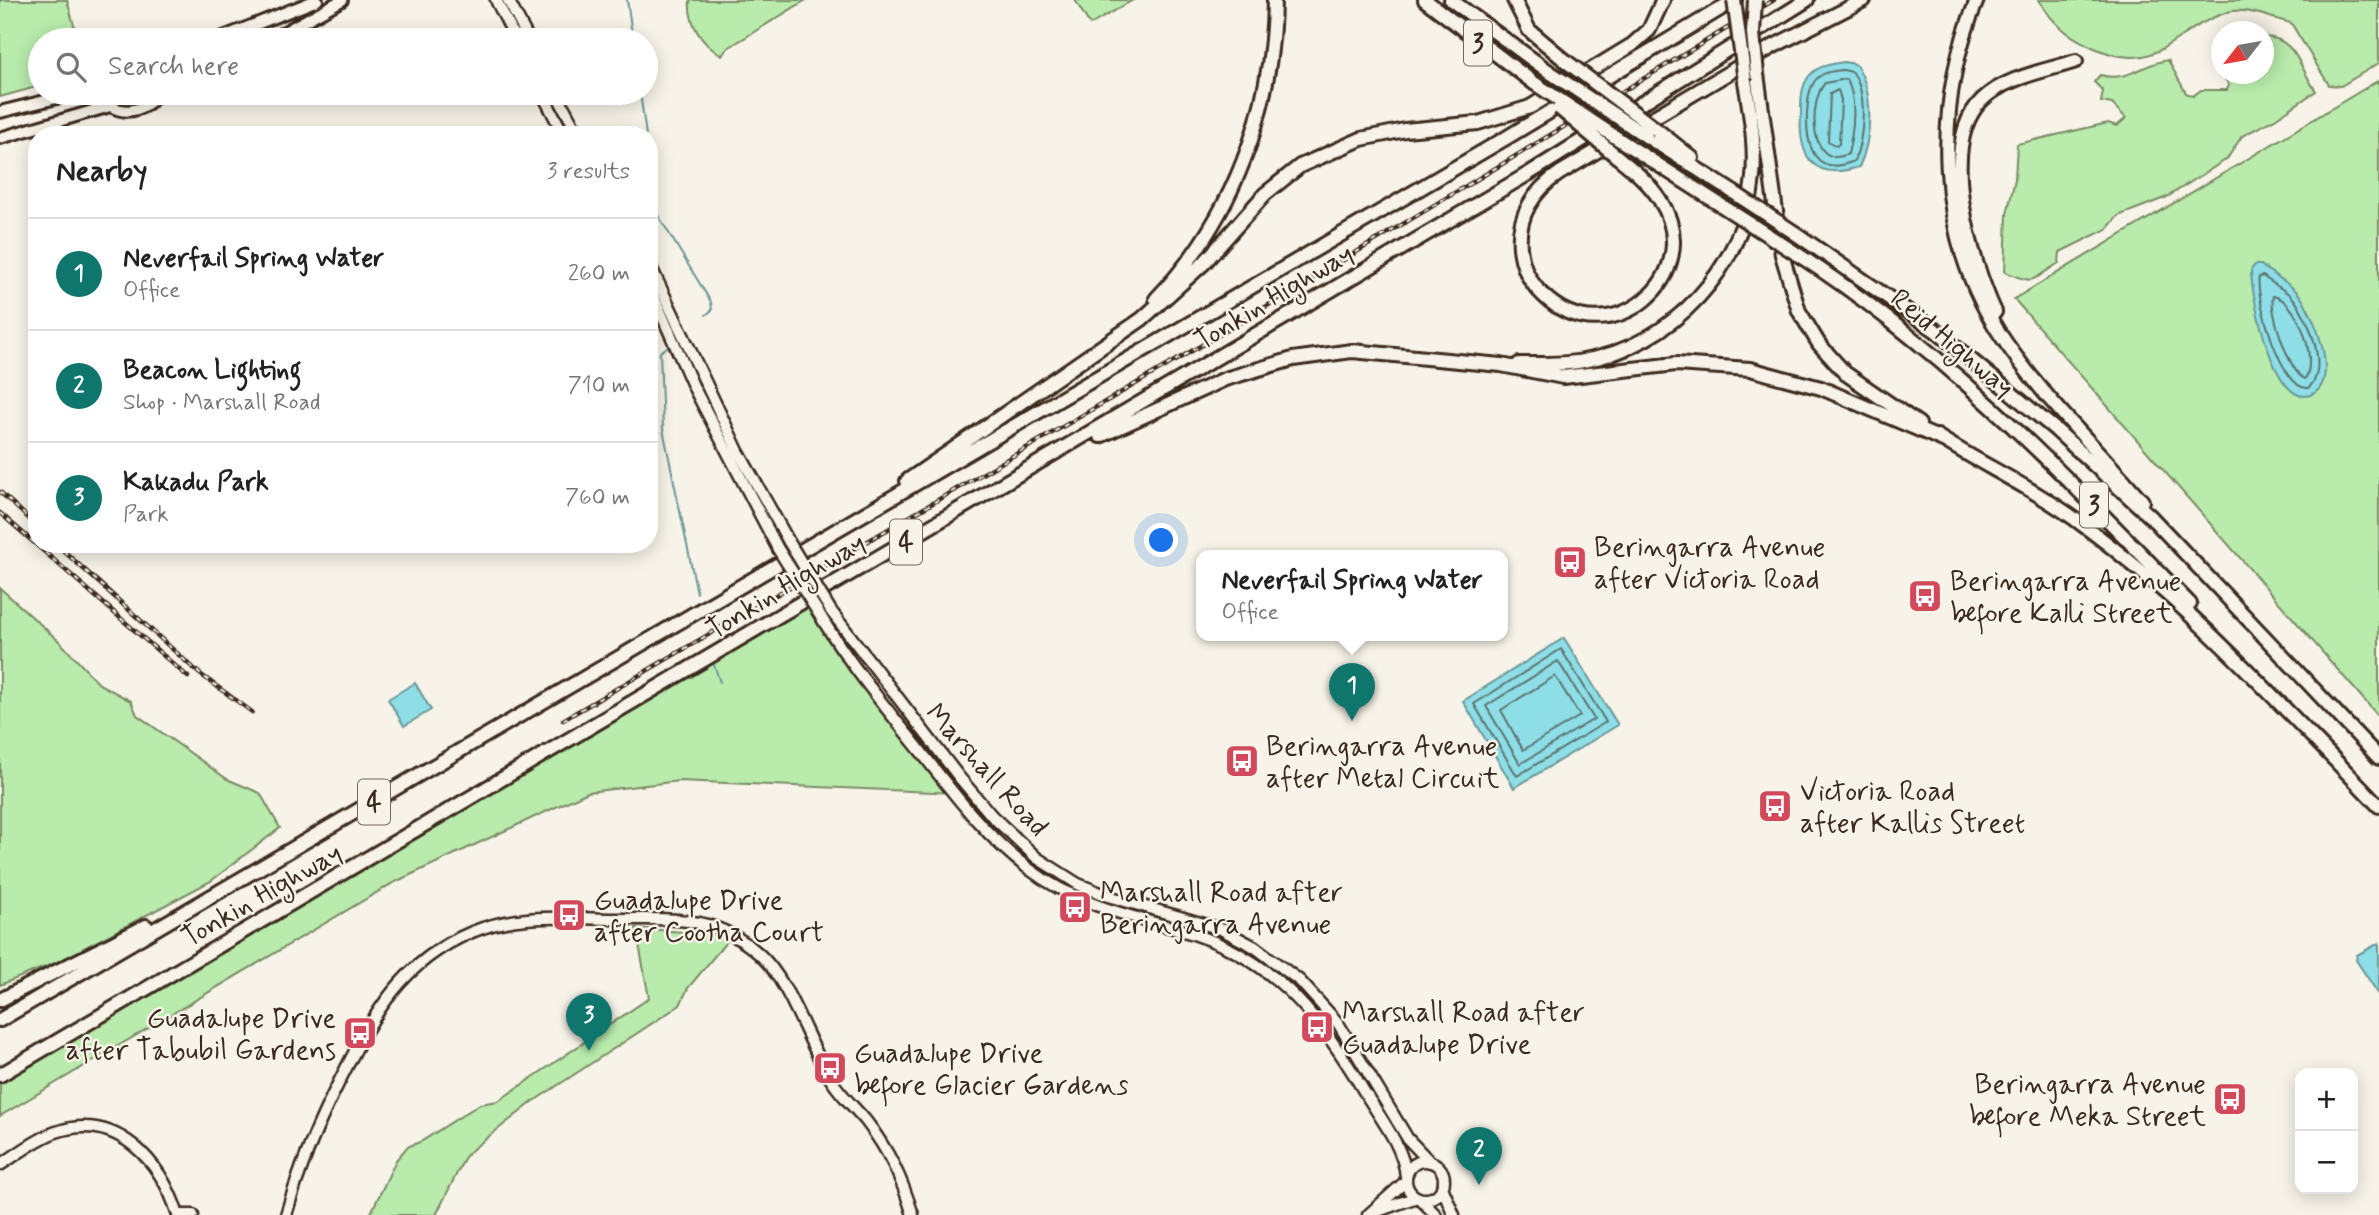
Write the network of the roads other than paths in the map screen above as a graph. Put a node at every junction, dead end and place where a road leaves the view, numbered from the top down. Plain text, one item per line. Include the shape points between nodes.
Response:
1 (317, 0) edge
2 (342, 0) edge
3 (496, 0) edge
4 (508, 0) edge
5 (1274, 0) edge
6 (1424, 0) edge
7 (1451, 0) edge
8 (1514, 0) edge
9 (1663, 0) edge
10 (1734, 0) edge
11 (1755, 0) edge
12 (1807, 0) edge
13 (1864, 0) edge
14 (1976, 0) edge
15 (249, 28) edge
16 (292, 28) edge
17 (510, 28) edge
18 (523, 28) edge
19 (2076, 61) dead end
20 (1532, 84) junction
21 (28, 105) edge
22 (146, 105) edge
23 (548, 105) edge
24 (563, 105) edge
25 (110, 106) joint
26 (0, 112) edge
27 (41, 126) edge
28 (559, 126) edge
29 (574, 126) edge
30 (28, 130) edge
31 (1651, 133) junction
32 (0, 138) edge
33 (658, 281) edge
34 (658, 306) edge
35 (1103, 345) junction
36 (1501, 365) junction
37 (2055, 403) junction
38 (1943, 440) junction
39 (823, 538) junction
40 (846, 578) junction
41 (2230, 601) junction
42 (2379, 758) edge
43 (2363, 789) junction
44 (2379, 806) edge
45 (225, 889) junction
46 (0, 1000) edge
47 (0, 1020) edge
48 (72, 1033) junction
49 (0, 1075) edge
50 (0, 1084) edge
51 (1430, 1162) junction
52 (0, 1165) edge
53 (1406, 1179) junction
54 (1443, 1187) junction
55 (1418, 1198) junction
56 (185, 1215) edge
57 (286, 1215) edge
58 (913, 1215) edge
59 (1368, 1215) edge
60 (1436, 1215) edge
61 (1454, 1215) edge

1 - 15 main road
2 - 16 main road
3 - 17 main road
4 - 18 main road
5 - 35 highway via 1267,81 1235,182 1210,229 1179,272
6 - 20 highway, 3
7 - 31 highway, 3, bridge via 1551,73
8 - 31 highway, bridge via 1529,30
9 - 35 highway via 1649,30 1632,46 1530,107 1478,123 1361,139 1300,166 1265,194 1178,288
10 - 36 highway, bridge via 1754,152 1748,205 1730,255 1699,298 1658,332 1610,354 1558,364
10 - 39 highway, Tonkin Highway / 4
11 - 38 highway, bridge via 1757,74 1782,255 1799,311 1819,344 1845,373
12 - 40 highway, Tonkin Highway / 4 via 1528,174
13 - 20 highway, bridge via 1772,47 1560,173 1542,187 1528,206 1521,227 1522,261 1539,291 1556,306 1600,318 1633,309 1658,286 1672,255 1672,232 1661,200 1615,155
14 - 37 highway via 1963,36 1948,108 1949,181 1956,229 1969,273 1988,313
19 - 37 highway via 1993,92 1974,110 1960,148 1965,205 1981,277 2011,342
20 - 43 highway, Reid Highway / 3, bridge via 1797,254 1921,345 2037,447
21 - 26 main road
22 - 25 main road via 120,110
23 - 28 main road
24 - 29 main road
25 - 27 main road
30 - 32 main road
31 - 41 highway, Reid Highway / 3, bridge via 1913,314 2017,396 2151,517
33 - 51 main road, Marshall Road, bridge via 738,451 789,542 831,611 959,777 1013,837 1071,880 1108,896 1221,929 1255,947 1300,981 1338,1023 1408,1139
34 - 53 main road, Marshall Road, bridge via 694,388 778,549 888,711 948,786 1003,847 1029,869 1087,904 1215,942 1291,991 1337,1046 1395,1145
35 - 39 highway
36 - 38 highway via 1563,377 1676,364 1750,369 1821,388
36 - 40 highway via 1352,351 1258,368 1191,393 1084,443
37 - 41 highway, 3
38 - 43 highway via 2029,488 2110,545 2200,623
39 - 45 highway, Tonkin Highway / 4
40 - 48 highway, Tonkin Highway / 4
41 - 42 highway, Reid Highway / 3
43 - 44 highway, Reid Highway / 3
45 - 46 highway
45 - 47 highway, Tonkin Highway / 4
48 - 49 highway, Tonkin Highway / 4
48 - 50 highway
51 - 53 main road via 1413,1166
51 - 54 main road via 1441,1170
52 - 56 main road via 54,1132 103,1128 143,1152
53 - 55 main road
53 - 59 main road
54 - 55 main road via 1433,1197
54 - 61 main road
55 - 59 main road
55 - 60 main road
57 - 58 main road via 321,1114 370,1020 391,992 433,953 472,931 540,918 696,920 737,936 761,956 781,983 833,1084 887,1149

